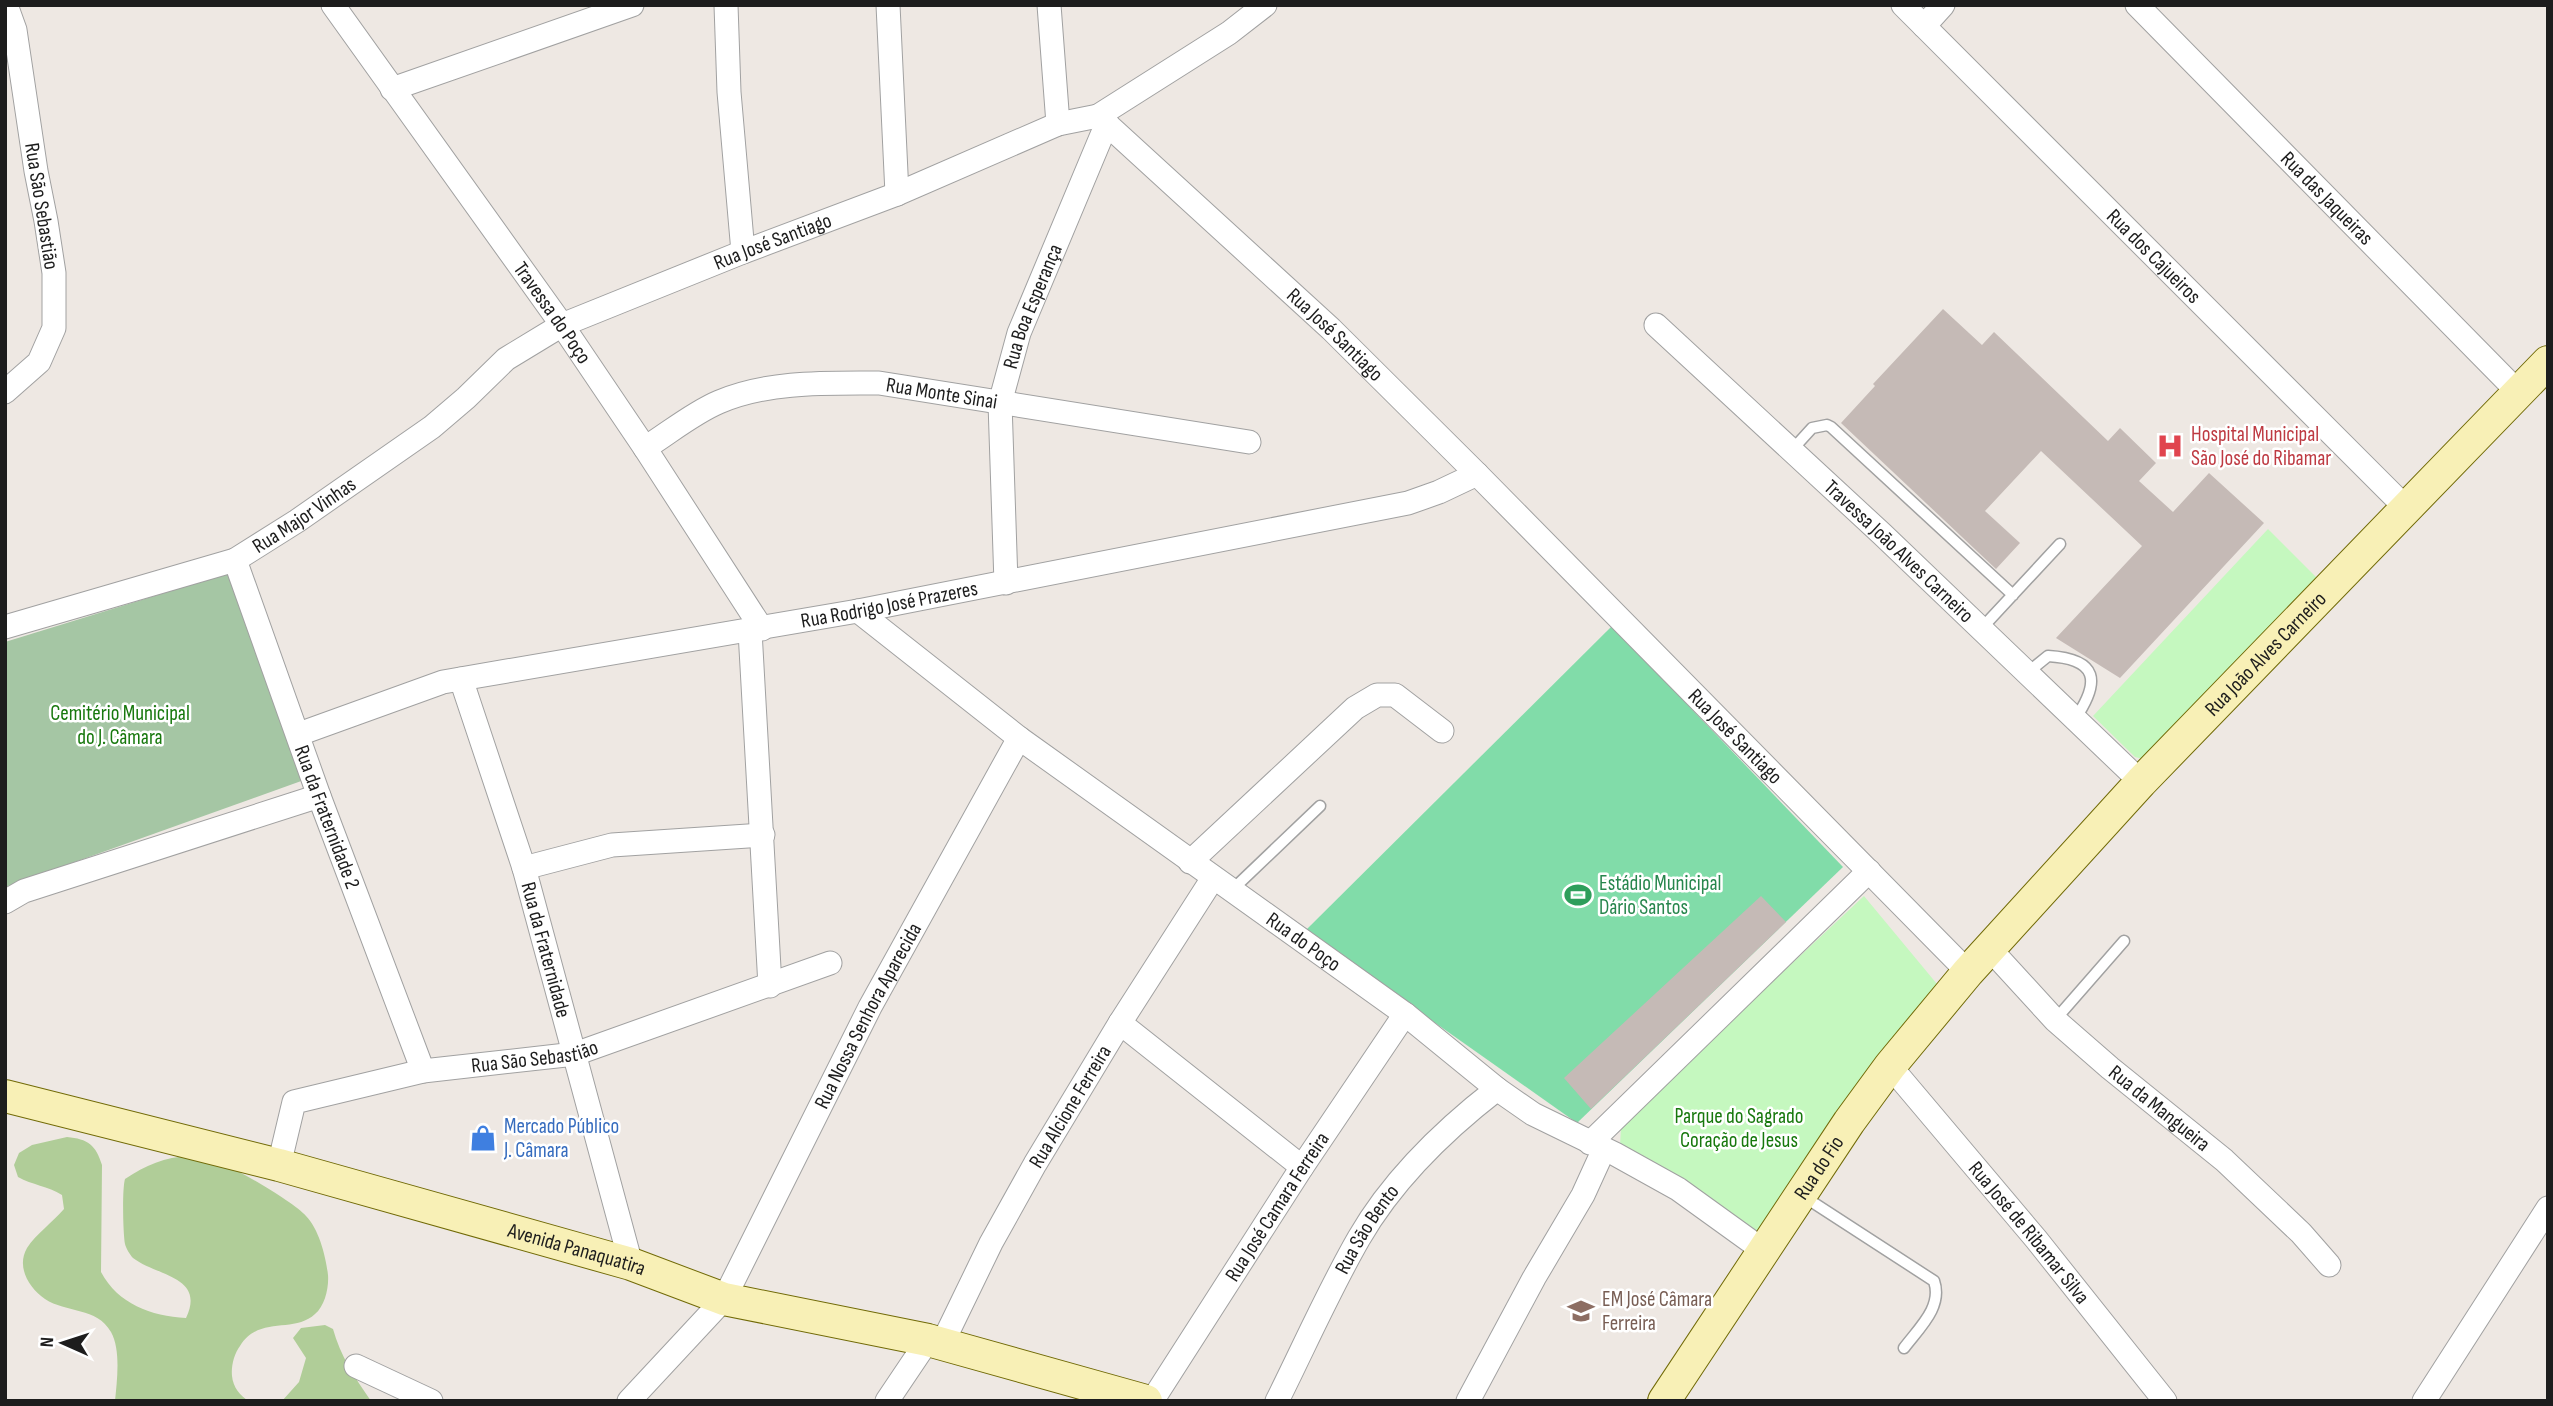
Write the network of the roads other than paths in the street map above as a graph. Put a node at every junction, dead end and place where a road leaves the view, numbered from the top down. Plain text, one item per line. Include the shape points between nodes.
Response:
1 (6, 5) edge
2 (333, 5) edge
3 (632, 5) edge
4 (726, 5) edge
5 (888, 5) edge
6 (1049, 5) edge
7 (1265, 5) edge
8 (1903, 5) edge
9 (1943, 5) edge
10 (2137, 5) edge
11 (1924, 26) junction
12 (392, 89) junction
13 (1103, 120) junction
14 (1058, 124) junction
15 (897, 194) junction
16 (743, 252) junction
17 (562, 325) junction
18 (1656, 325) dead end
19 (2548, 362) edge
20 (2517, 391) junction
21 (5, 392) edge
22 (1000, 403) junction
23 (1250, 442) dead end
24 (645, 447) junction
25 (1791, 450) junction
26 (1477, 474) junction
27 (2404, 508) junction
28 (2060, 544) dead end
29 (235, 560) junction
30 (1006, 583) junction
31 (2013, 595) junction
32 (858, 611) junction
33 (5, 627) edge
34 (1981, 629) junction
35 (756, 630) junction
36 (2027, 673) junction
37 (461, 678) junction
38 (2075, 719) junction
39 (1442, 731) dead end
40 (299, 734) junction
41 (1019, 738) junction
42 (2141, 782) junction
43 (319, 796) junction
44 (1320, 806) dead end
45 (763, 835) junction
46 (1190, 862) junction
47 (524, 868) junction
48 (1868, 871) junction
49 (1222, 884) junction
50 (5, 902) edge
51 (2124, 941) dead end
52 (1990, 949) junction
53 (830, 963) dead end
54 (1968, 972) junction
55 (770, 986) junction
56 (1405, 1014) junction
57 (2055, 1020) junction
58 (1120, 1023) junction
59 (575, 1054) junction
60 (1890, 1066) junction
61 (423, 1071) junction
62 (1497, 1088) junction
63 (5, 1096) edge
64 (1597, 1146) junction
65 (279, 1165) junction
66 (1302, 1167) junction
67 (1801, 1194) junction
68 (2548, 1208) edge
69 (1763, 1251) junction
70 (631, 1264) junction
71 (2329, 1265) dead end
72 (724, 1298) junction
73 (935, 1342) junction
74 (1904, 1349) dead end
75 (356, 1366) dead end
76 (431, 1401) edge
77 (629, 1401) edge
78 (887, 1401) edge
79 (1149, 1401) edge
80 (1277, 1401) edge
81 (1468, 1401) edge
82 (1664, 1401) edge
83 (2165, 1401) edge
84 (2424, 1401) edge

1 - 21 street, Rua São Sebastião via 15,30 54,273 54,328 39,362
2 - 12 street, Travessa do Poço
3 - 12 street
4 - 16 street
5 - 15 street
6 - 14 street
7 - 13 street
8 - 11 street, Rua dos Cajueiros
9 - 11 street
10 - 20 street, Rua das Jaqueiras
11 - 27 street, Rua dos Cajueiros
12 - 17 street, Travessa do Poço
13 - 14 street, Rua José Santiago
13 - 22 street, Rua Boa Esperança via 1019,333
13 - 26 street, Rua José Santiago via 1331,330
14 - 15 street, Rua José Santiago
15 - 16 street, Rua José Santiago
16 - 17 street, Rua José Santiago
17 - 24 street, Travessa do Poço
17 - 29 street, Rua Major Vinhas via 506,359 422,434
18 - 25 street, Travessa João Alves Carneiro
19 - 20 street, Rua João Alves Carneiro
20 - 27 street, Rua João Alves Carneiro
22 - 23 street, Rua Monte Sinai
22 - 24 street, Rua Monte Sinai via 879,383 775,387 718,402
22 - 30 street, Rua Boa Esperança
24 - 35 street, Travessa do Poço
25 - 31 lane via 1812,428 1831,427
25 - 34 street, Travessa João Alves Carneiro
26 - 30 street, Rua Rodrigo José Prazeres via 1408,503
26 - 48 street, Rua José Santiago
27 - 42 street, Rua João Alves Carneiro
28 - 31 lane
29 - 33 street, Rua Major Vinhas
29 - 40 street, Rua da Fraternidade 2
30 - 32 street, Rua Rodrigo José Prazeres
31 - 34 lane
32 - 35 street, Rua Rodrigo José Prazeres
32 - 41 street, Rua do Poço
34 - 36 street, Travessa João Alves Carneiro
35 - 37 street, Rua Rodrigo José Prazeres
35 - 45 street, Travessa do Poço
36 - 38 street, Travessa João Alves Carneiro
36 - 38 lane via 2048,656 2071,658 2087,667 2092,688
37 - 40 street, Rua Rodrigo José Prazeres
37 - 47 street, Rua da Fraternidade
38 - 42 street, Travessa João Alves Carneiro
39 - 46 street via 1395,695 1377,695 1355,708
40 - 43 street, Rua da Fraternidade 2
41 - 46 street, Rua do Poço
41 - 72 street, Rua Nossa Senhora Aparecida via 870,1007
42 - 52 street, Rua João Alves Carneiro
43 - 50 street via 24,891
43 - 61 street, Rua da Fraternidade 2
44 - 49 lane
45 - 47 street via 612,845
45 - 55 street, Travessa do Poço
46 - 49 street, Rua do Poço
47 - 59 street, Rua da Fraternidade
48 - 54 street, Rua José Santiago
48 - 64 street
49 - 56 street, Rua do Poço
49 - 58 street, Rua Alcione Ferreira
51 - 57 lane
52 - 54 street, Rua do Fio
52 - 57 street, Rua da Mangueira
53 - 55 street, Rua São Sebastião
54 - 60 street, Rua do Fio
55 - 59 street, Rua São Sebastião
56 - 62 street, Rua do Poço
56 - 66 street, Rua José Camara Ferreira
57 - 71 street, Rua da Mangueira via 2224,1160
58 - 66 street
58 - 73 street, Rua Alcione Ferreira
59 - 61 street, Rua São Sebastião
59 - 70 street, Rua da Fraternidade
60 - 67 street, Rua do Fio
60 - 83 street, Rua José de Ribamar Silva
61 - 65 street, Rua São Sebastião via 294,1102
62 - 64 street, Rua do Poço via 1534,1114
62 - 80 street, Rua São Bento via 1430,1147 1388,1195 1360,1237
63 - 65 street, Avenida Panaquatira
64 - 69 street, Rua do Poço via 1678,1189
64 - 81 street via 1583,1195
65 - 70 street, Avenida Panaquatira
66 - 79 street, Rua José Camara Ferreira
67 - 69 street, Rua do Fio
67 - 74 lane via 1934,1281 1936,1306
68 - 84 street
69 - 82 street, Rua do Fio
70 - 72 street, Avenida Panaquatira
72 - 73 street, Avenida Panaquatira
72 - 77 street, Rua Nossa Senhora Aparecida
73 - 78 street, Rua Alcione Ferreira
73 - 79 street, Avenida Panaquatira
75 - 76 street

